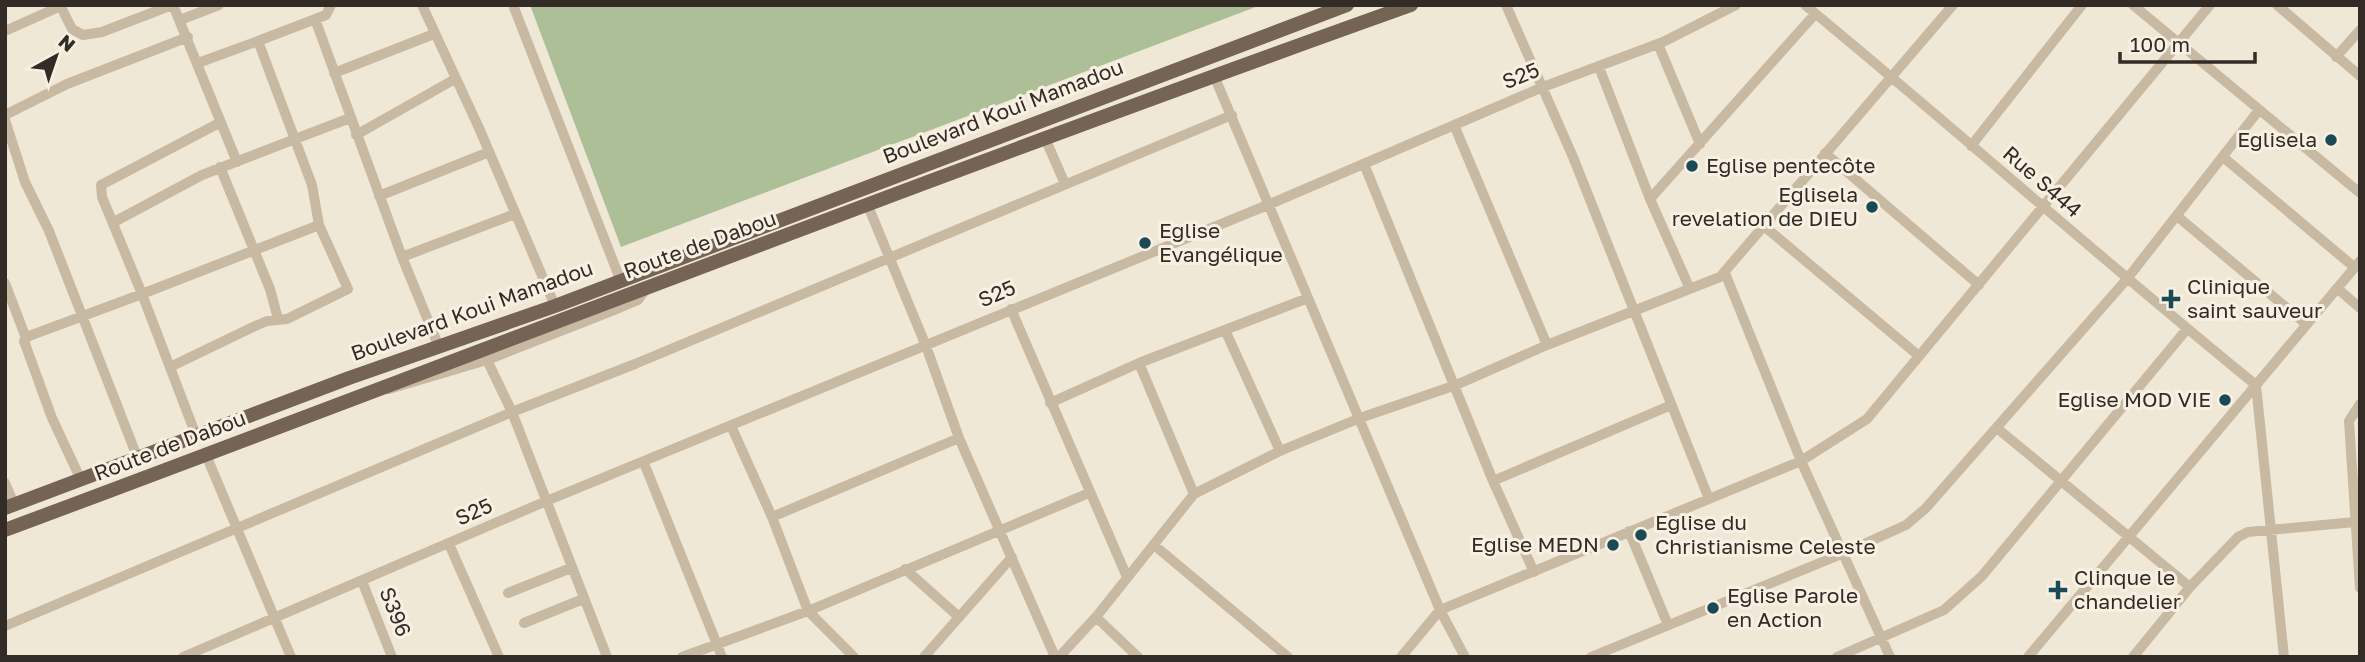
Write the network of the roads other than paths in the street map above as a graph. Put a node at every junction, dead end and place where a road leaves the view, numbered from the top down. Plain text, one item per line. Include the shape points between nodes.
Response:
1 (173, 5) edge
2 (219, 5) edge
3 (331, 5) edge
4 (422, 5) edge
5 (513, 5) edge
6 (1347, 5) edge
7 (1411, 5) edge
8 (1506, 5) edge
9 (1736, 5) edge
10 (1805, 5) edge
11 (1953, 5) edge
12 (2082, 5) edge
13 (2133, 5) edge
14 (2210, 5) edge
15 (2277, 5) edge
16 (60, 6) edge
17 (2292, 10) edge
18 (1815, 13) junction
19 (315, 19) junction
20 (180, 20) junction
21 (2360, 30) edge
22 (5, 31) edge
23 (434, 34) junction
24 (188, 37) junction
25 (258, 41) junction
26 (2178, 43) junction
27 (1658, 44) junction
28 (2336, 57) junction
29 (198, 63) junction
30 (1598, 66) junction
31 (334, 73) junction
32 (1892, 76) junction
33 (2360, 76) edge
34 (1215, 78) junction
35 (455, 79) junction
36 (1544, 88) junction
37 (2259, 110) junction
38 (1232, 115) junction
39 (5, 118) edge
40 (350, 118) junction
41 (221, 122) junction
42 (1454, 125) junction
43 (356, 135) junction
44 (293, 138) junction
45 (1045, 138) junction
46 (1700, 144) junction
47 (1971, 146) junction
48 (489, 152) junction
49 (1825, 153) junction
50 (2223, 157) junction
51 (237, 162) junction
52 (1364, 164) junction
53 (220, 167) junction
54 (1065, 184) junction
55 (2360, 194) edge
56 (379, 197) junction
57 (1650, 199) junction
58 (1270, 204) junction
59 (868, 206) junction
60 (2041, 208) junction
61 (514, 214) junction
62 (2177, 216) junction
63 (114, 222) junction
64 (319, 225) junction
65 (1765, 227) junction
66 (253, 252) junction
67 (402, 257) junction
68 (889, 257) junction
69 (2357, 264) edge
70 (1725, 273) junction
71 (620, 279) junction
72 (2127, 279) junction
73 (5, 283) edge
74 (649, 285) junction
75 (1979, 285) junction
76 (2337, 288) junction
77 (1690, 289) junction
78 (142, 293) junction
79 (1308, 298) junction
80 (555, 306) junction
81 (2360, 308) edge
82 (1011, 309) junction
83 (1635, 310) junction
84 (80, 316) junction
85 (278, 319) junction
86 (2306, 324) junction
87 (2188, 329) junction
88 (1225, 330) junction
89 (26, 338) junction
90 (926, 345) junction
91 (1546, 345) junction
92 (439, 347) junction
93 (1919, 356) junction
94 (487, 360) junction
95 (1139, 363) junction
96 (170, 367) junction
97 (1456, 385) junction
98 (2256, 385) junction
99 (373, 390) junction
100 (1050, 402) junction
101 (2360, 404) edge
102 (1669, 405) junction
103 (512, 412) junction
104 (1360, 418) junction
105 (732, 428) junction
106 (1998, 429) junction
107 (197, 438) junction
108 (959, 439) junction
109 (1280, 451) junction
110 (206, 455) junction
111 (138, 459) junction
112 (1801, 461) junction
113 (644, 463) junction
114 (81, 480) junction
115 (2060, 480) junction
116 (1493, 481) junction
117 (5, 483) edge
118 (1088, 493) junction
119 (1194, 494) junction
120 (1709, 499) junction
121 (544, 502) junction
122 (10, 506) edge
123 (772, 517) junction
124 (2358, 520) edge
125 (238, 528) junction
126 (999, 529) junction
127 (5, 530) edge
128 (1629, 531) junction
129 (2269, 531) junction
130 (2130, 537) junction
131 (449, 544) junction
132 (1154, 545) junction
133 (1844, 553) junction
134 (1012, 557) junction
135 (571, 568) junction
136 (905, 569) junction
137 (1534, 572) junction
138 (1127, 577) junction
139 (362, 581) junction
140 (2190, 587) junction
141 (2360, 588) edge
142 (508, 593) dead end
143 (583, 599) junction
144 (1440, 610) junction
145 (808, 611) junction
146 (959, 617) junction
147 (1096, 617) junction
148 (273, 618) junction
149 (524, 624) dead end
150 (1668, 625) junction
151 (5, 626) edge
152 (1884, 638) junction
153 (717, 642) junction
154 (183, 657) edge
155 (291, 657) edge
156 (392, 657) edge
157 (499, 657) edge
158 (607, 657) edge
159 (682, 657) edge
160 (722, 657) edge
161 (854, 657) edge
162 (924, 657) edge
163 (1057, 657) edge
164 (1138, 657) edge
165 (1288, 657) edge
166 (1401, 657) edge
167 (1465, 657) edge
168 (1591, 657) edge
169 (1838, 657) edge
170 (1890, 657) edge
171 (2028, 657) edge
172 (2133, 657) edge
173 (2284, 657) edge

1 - 16 street via 83,35 72,29
1 - 20 street
2 - 20 street
3 - 19 street via 326,15
4 - 23 street
5 - 71 street
6 - 71 main road, Boulevard Koui Mamadou
7 - 34 main road, Route de Dabou
8 - 36 street
9 - 27 street, S25
10 - 18 street, Rue S444
11 - 32 street
12 - 47 street
13 - 26 street
14 - 26 street
15 - 17 street
16 - 22 street
17 - 28 street
18 - 32 street, Rue S444
18 - 46 street
19 - 25 street
19 - 31 street
20 - 24 street
21 - 28 street
23 - 31 street
23 - 35 street
24 - 29 street
24 - 39 street via 67,84
25 - 29 street
25 - 44 street
26 - 37 street
26 - 60 street
27 - 30 street, S25
27 - 46 street
28 - 33 street
29 - 41 street
30 - 36 street, S25
30 - 57 street
31 - 40 street
32 - 47 street, Rue S444
32 - 49 street
34 - 38 street
34 - 45 main road, Route de Dabou
35 - 43 street
35 - 48 street
36 - 42 street, S25
36 - 83 street
37 - 50 street
37 - 55 street
38 - 54 street
38 - 58 street
39 - 84 street via 25,182 49,231
40 - 43 street
40 - 44 street
41 - 51 street
41 - 63 street via 105,181 100,189
42 - 52 street, S25
42 - 91 street
43 - 56 street
44 - 51 street
44 - 64 street via 312,185
45 - 54 street
45 - 59 main road, Route de Dabou
46 - 57 street
47 - 60 street, Rue S444
48 - 56 street
48 - 61 street
49 - 65 street
49 - 75 street
50 - 62 street
50 - 69 street
51 - 53 street
52 - 58 street, S25
52 - 97 street
53 - 63 street
53 - 66 street
54 - 68 street
56 - 67 street
57 - 77 street
58 - 79 street
58 - 82 street, S25
59 - 68 street
59 - 74 main road, Route de Dabou
60 - 72 street, Rue S444
60 - 75 street
61 - 67 street
61 - 80 street
62 - 72 street
62 - 86 street
63 - 78 street
64 - 66 street
64 - 85 street via 348,289 301,313
65 - 70 street
65 - 93 street
66 - 78 street
66 - 85 street
67 - 92 street
68 - 90 street
68 - 103 street
69 - 76 street
70 - 77 street
70 - 112 street
71 - 80 main road, Boulevard Koui Mamadou
72 - 87 street, Rue S444
72 - 106 street
73 - 89 street
74 - 94 street via 638,300
74 - 99 main road, Route de Dabou
75 - 93 street
76 - 81 street
76 - 86 street
77 - 83 street
78 - 84 street
78 - 96 street
79 - 88 street
79 - 104 street
80 - 92 main road, Boulevard Koui Mamadou
82 - 90 street, S25
82 - 100 street
83 - 91 street
83 - 102 street
84 - 89 street
84 - 111 street
85 - 96 street
86 - 98 street
87 - 98 street, Rue S444
87 - 115 street
88 - 95 street
88 - 109 street
89 - 114 street via 52,418
90 - 105 street, S25
90 - 108 street
91 - 97 street
92 - 107 main road, Boulevard Koui Mamadou
93 - 112 street via 1867,419
94 - 99 street via 400,389
94 - 103 street
95 - 100 street
95 - 119 street
96 - 107 street
97 - 104 street
97 - 116 street
98 - 129 street
98 - 130 street
99 - 110 main road, Route de Dabou
100 - 118 street
101 - 124 street via 2349,421
102 - 116 street
102 - 120 street
103 - 121 street
103 - 125 street
104 - 109 street
104 - 144 street
105 - 113 street, S25
105 - 123 street
106 - 115 street
106 - 133 street via 1915,517
107 - 111 main road, Boulevard Koui Mamadou
108 - 123 street
108 - 126 street
109 - 119 street
110 - 125 street
110 - 127 main road, Route de Dabou
111 - 114 main road, Boulevard Koui Mamadou
112 - 120 street
112 - 133 street
113 - 121 street, S25
113 - 153 street
114 - 122 main road, Boulevard Koui Mamadou
115 - 130 street
115 - 152 street via 1957,602
116 - 137 street
117 - 122 street
118 - 126 street
118 - 138 street
119 - 132 street
120 - 128 street
121 - 131 street, S25
121 - 135 street
123 - 145 street
124 - 129 street
124 - 141 street
125 - 148 street
125 - 151 street
126 - 134 street
126 - 136 street
128 - 137 street
128 - 150 street
129 - 140 street via 2238,537
129 - 173 street
130 - 140 street
130 - 171 street
131 - 139 street, S25
131 - 157 street
132 - 138 street
132 - 165 street
133 - 150 street
133 - 152 street
134 - 146 street
134 - 163 street
135 - 142 street
135 - 143 street
136 - 145 street
136 - 146 street
137 - 144 street
138 - 147 street
139 - 148 street, S25
139 - 156 street, S396
140 - 172 street
143 - 149 street
143 - 158 street
144 - 166 street
144 - 167 street
145 - 153 street
145 - 161 street
146 - 162 street
147 - 163 street
147 - 164 street
148 - 154 street, S25
148 - 155 street
150 - 168 street
152 - 169 street
152 - 170 street
153 - 159 street
153 - 160 street

